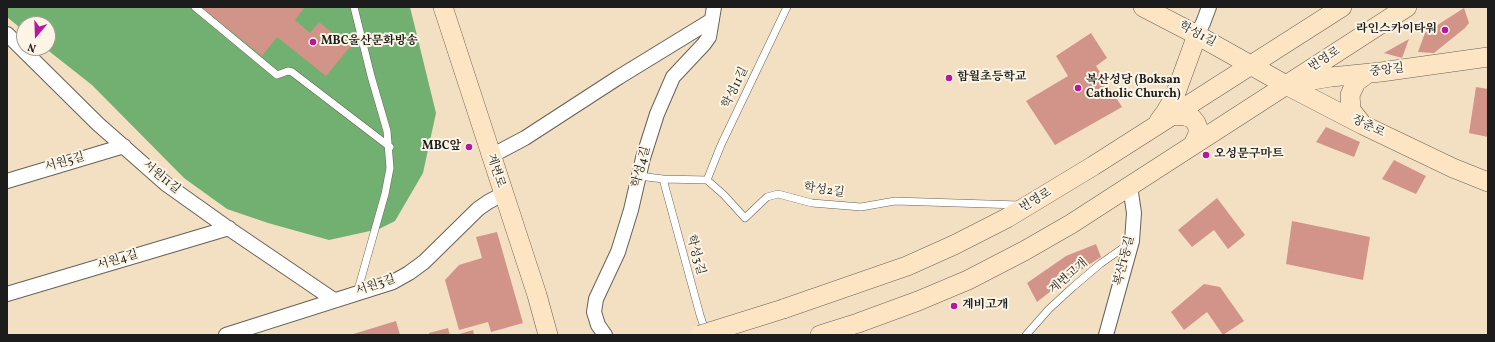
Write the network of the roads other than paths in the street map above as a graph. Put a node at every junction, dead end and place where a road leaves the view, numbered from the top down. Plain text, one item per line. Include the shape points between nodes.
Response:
1 (195, 7) edge
2 (354, 7) edge
3 (443, 7) edge
4 (787, 7) edge
5 (1143, 7) edge
6 (1209, 7) edge
7 (1342, 7) edge
8 (1407, 7) edge
9 (713, 14) edge
10 (7, 34) edge
11 (1197, 34) junction
12 (1488, 57) edge
13 (1252, 65) junction
14 (1368, 74) junction
15 (1286, 85) junction
16 (1172, 115) junction
17 (1363, 125) junction
18 (1153, 128) junction
19 (1193, 145) junction
20 (124, 146) junction
21 (390, 147) junction
22 (491, 156) junction
23 (639, 176) junction
24 (663, 179) junction
25 (706, 180) junction
26 (7, 181) edge
27 (1488, 182) edge
28 (1130, 186) junction
29 (503, 194) junction
30 (1029, 205) junction
31 (229, 228) junction
32 (1132, 241) junction
33 (357, 293) junction
34 (7, 294) edge
35 (334, 300) junction
36 (262, 330) edge
37 (226, 335) edge
38 (548, 335) edge
39 (605, 335) edge
40 (700, 335) edge
41 (707, 335) edge
42 (820, 335) edge
43 (1026, 335) edge
44 (1106, 335) edge

1 - 21 lane via 277,75 292,72
2 - 21 lane
3 - 22 main road, 계변로
4 - 25 lane, 학성11길
5 - 11 main road, 학성1길
6 - 11 street
7 - 13 main road, 번영로
8 - 15 main road, 번영로
9 - 22 street via 525,138
9 - 23 street, 학성4길 via 709,37 673,77 657,114
10 - 20 street, 서원11길 via 98,124
11 - 13 main road, 학성1길
11 - 18 main road via 1174,98
12 - 14 main road, 중앙길
13 - 15 main road, 장춘로
13 - 16 main road, 번영로
14 - 15 main road, 중앙길
14 - 17 main road via 1356,82 1350,95 1351,110
15 - 17 main road, 장춘로
15 - 19 main road, 번영로
16 - 18 main road, 번영로
16 - 19 main road via 1192,118 1196,123 1198,134
17 - 27 main road, 장춘로
18 - 30 main road, 번영로
19 - 28 main road, 번영로
20 - 26 street, 서원5길
20 - 31 street, 서원11길 via 166,184
21 - 33 lane via 386,194
22 - 29 main road, 계변로
23 - 24 lane
23 - 39 street, 학성4길 via 618,252 596,299 594,312 598,325
24 - 25 lane
24 - 41 lane, 학성3길
25 - 30 lane, 학성2길 via 745,218 767,197 778,194 812,202 861,207 895,201
28 - 32 street, 복산1동길 via 1134,213
28 - 42 main road, 번영로 via 1024,251 968,280 918,301
29 - 33 street, 서원3길 via 478,209 424,262 409,273 393,282
29 - 38 main road, 계변로
30 - 40 main road, 번영로, bridge via 954,245 907,266
31 - 34 street, 서원4길
31 - 35 street, 서원11길
32 - 43 lane, 계변고개 via 1073,287
32 - 44 street, 복산1동길
33 - 35 street, 서원3길
35 - 36 street, 서원3길
36 - 37 street, 서원3길

